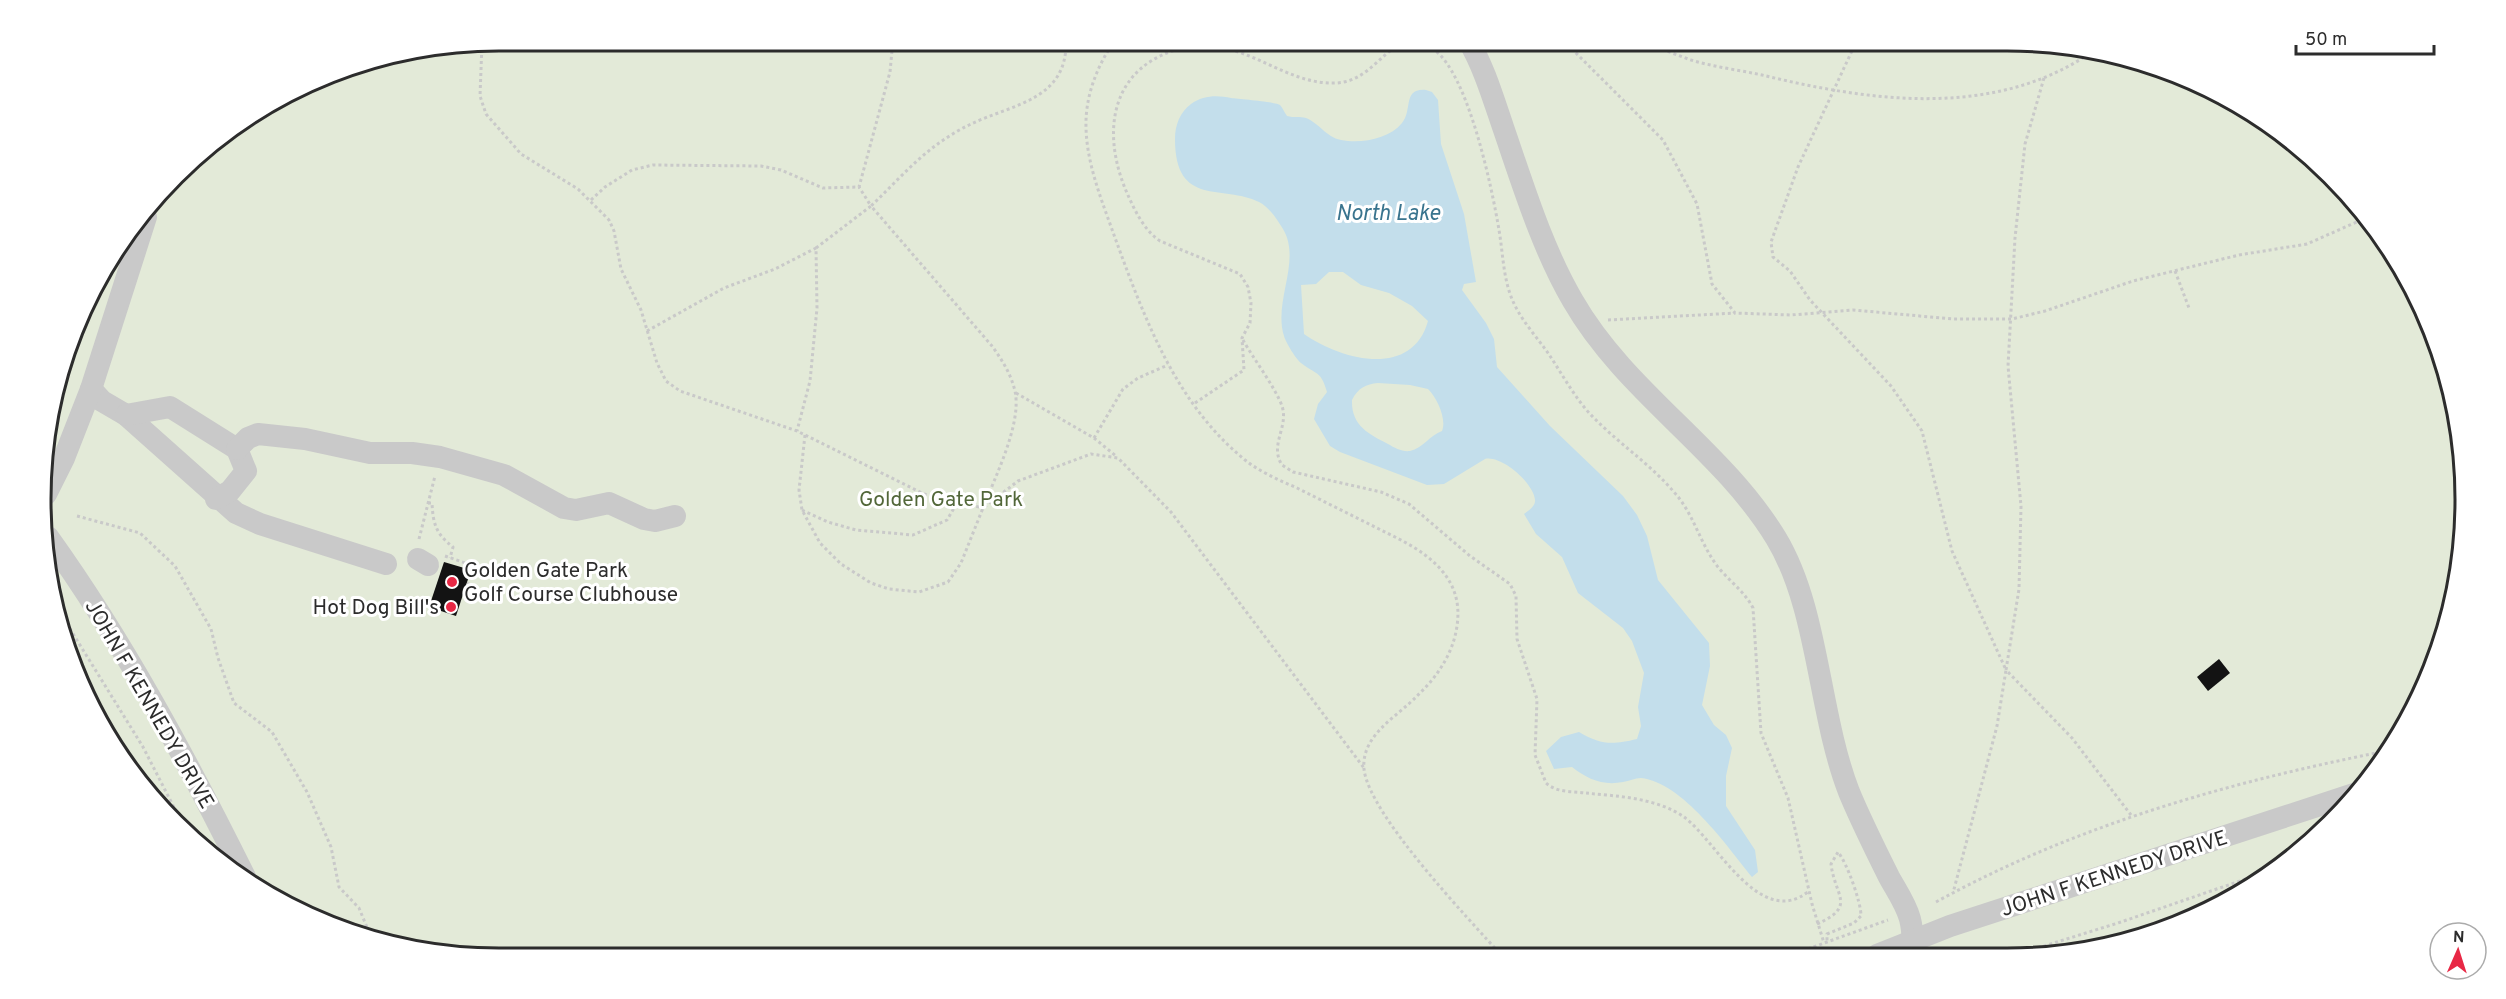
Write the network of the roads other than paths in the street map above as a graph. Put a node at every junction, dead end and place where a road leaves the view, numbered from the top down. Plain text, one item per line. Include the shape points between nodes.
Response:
1 (1474, 51) edge
2 (142, 228) edge
3 (91, 388) junction
4 (126, 415) junction
5 (237, 449) junction
6 (52, 483) edge
7 (216, 498) junction
8 (675, 516) dead end
9 (54, 545) edge
10 (386, 564) dead end
11 (2341, 798) edge
12 (236, 862) edge
13 (1913, 948) edge

1 - 13 street via 1549,250 1586,322 1636,384 1755,507 1786,556 1801,595 1843,776 1908,913
2 - 3 street
3 - 4 street via 102,401
3 - 6 street
4 - 5 street via 170,407
4 - 7 street
5 - 7 street via 246,471 230,491
5 - 8 street via 258,434 370,453 430,456 504,475 564,508 576,510 609,503 644,519 655,521
7 - 10 street via 248,520
9 - 12 street, JOHN F KENNEDY DRIVE via 138,677
11 - 13 street, JOHN F KENNEDY DRIVE via 1950,926

